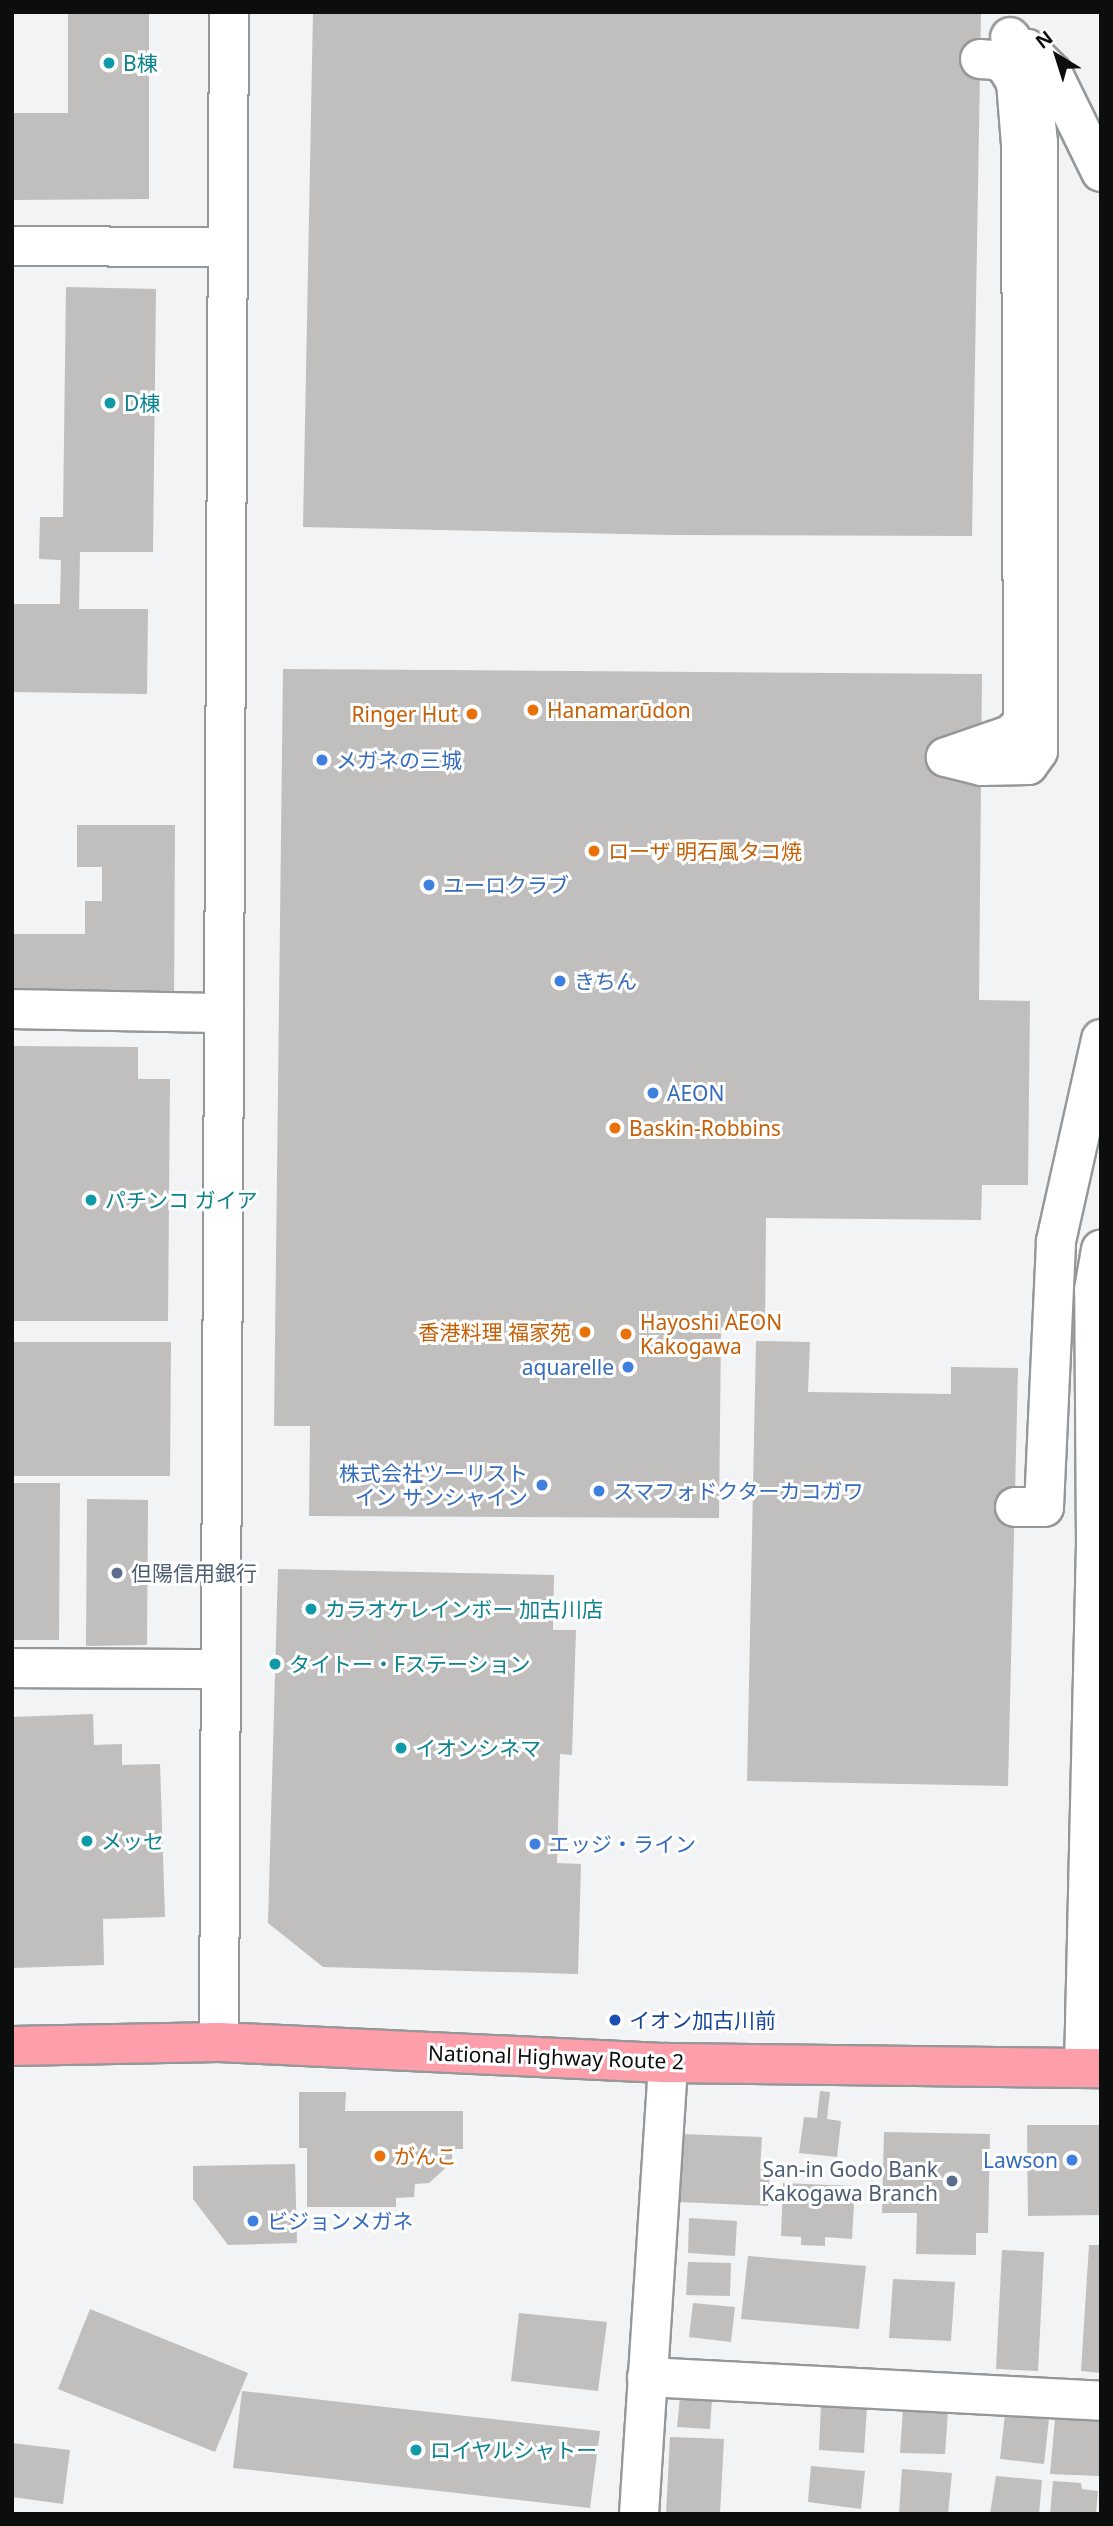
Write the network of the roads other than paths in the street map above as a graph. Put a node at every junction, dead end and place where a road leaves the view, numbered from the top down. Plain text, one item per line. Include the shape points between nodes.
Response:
1 (229, 12) edge
2 (1101, 172) edge
3 (12, 246) edge
4 (228, 247) junction
5 (982, 756) dead end
6 (12, 1009) edge
7 (224, 1013) junction
8 (1101, 1039) edge
9 (1101, 1251) edge
10 (1097, 1291) edge
11 (1014, 1507) dead end
12 (1099, 1545) edge
13 (12, 1668) edge
14 (221, 1669) junction
15 (219, 2042) junction
16 (12, 2046) edge
17 (667, 2063) junction
18 (1092, 2068) edge
19 (647, 2377) junction
20 (1101, 2402) edge
21 (639, 2514) edge

1 - 4 street
2 - 5 street via 1053,74 1028,50 990,43 996,60 1016,82 1030,143 1023,723
3 - 4 street
4 - 7 street
6 - 7 street
7 - 14 street
8 - 11 street via 1056,1241 1044,1507
9 - 10 street
10 - 12 street
12 - 18 street
13 - 14 street
14 - 15 street
15 - 16 highway, National Highway Route 2
15 - 17 highway, National Highway Route 2
17 - 18 highway, National Highway Route 2
17 - 19 street
19 - 20 street
19 - 21 street

